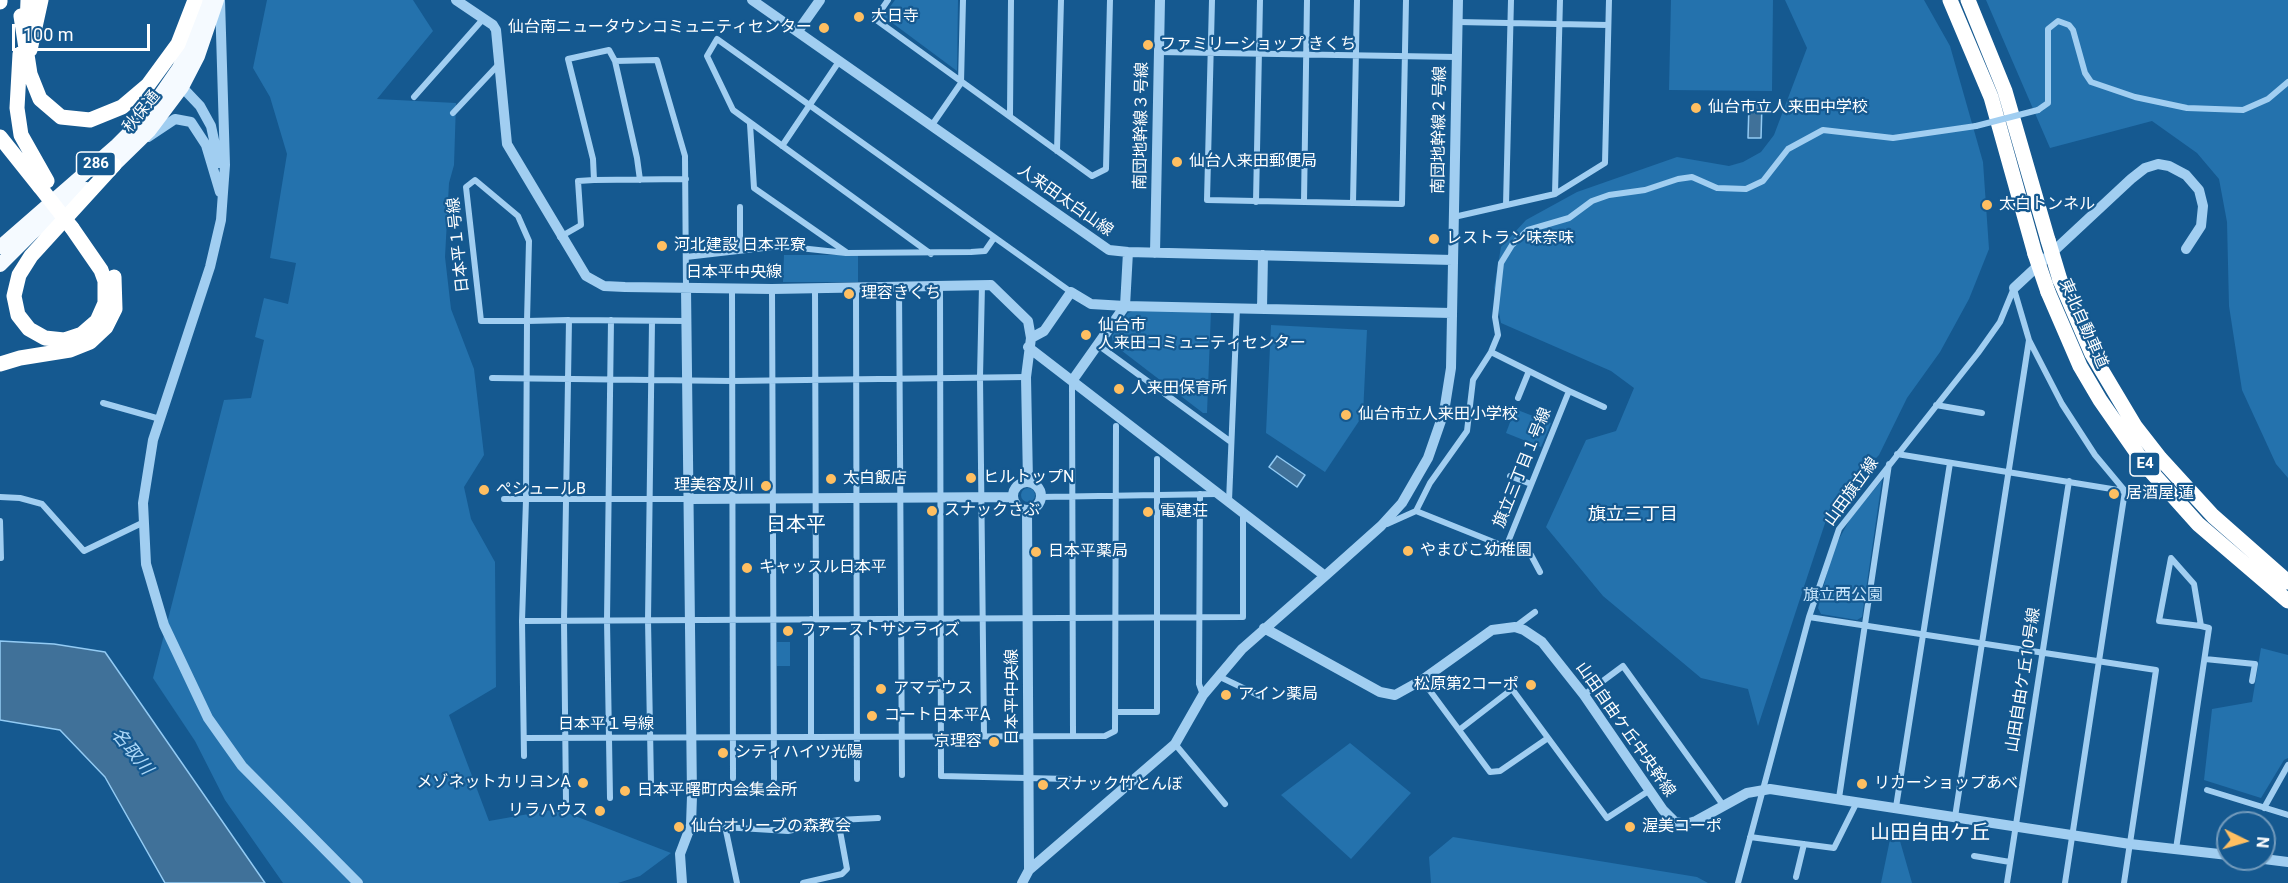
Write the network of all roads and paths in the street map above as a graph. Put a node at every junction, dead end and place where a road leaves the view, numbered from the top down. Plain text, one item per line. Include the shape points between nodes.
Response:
1 (22, 0) edge
2 (28, 0) edge
3 (34, 0) edge
4 (41, 0) edge
5 (195, 0) edge
6 (203, 0) edge
7 (218, 0) edge
8 (456, 0) edge
9 (752, 0) edge
10 (820, 0) edge
11 (888, 0) edge
12 (963, 0) edge
13 (1011, 0) edge
14 (1061, 0) edge
15 (1110, 0) edge
16 (1160, 0) edge
17 (1212, 0) edge
18 (1260, 0) edge
19 (1307, 0) edge
20 (1357, 0) edge
21 (1406, 0) edge
22 (1458, 0) edge
23 (1511, 0) edge
24 (1560, 0) edge
25 (1609, 0) edge
26 (1950, 0) edge
27 (1968, 0) edge
28 (21, 16) junction
29 (484, 18) junction
30 (37, 19) junction
31 (1458, 22) junction
32 (1511, 22) junction
33 (1559, 24) junction
34 (1608, 25) junction
35 (798, 31) junction
36 (26, 44) junction
37 (1159, 52) junction
38 (1210, 53) junction
39 (1259, 54) junction
40 (1306, 55) junction
41 (1356, 56) junction
42 (1405, 56) junction
43 (1456, 57) junction
44 (840, 59) junction
45 (615, 61) junction
46 (499, 64) junction
47 (24, 67) junction
48 (179, 68) junction
49 (2288, 82) edge
50 (961, 83) junction
51 (182, 87) junction
52 (414, 98) dead end
53 (809, 105) junction
54 (453, 113) dead end
55 (1010, 115) junction
56 (750, 124) junction
57 (932, 125) junction
58 (0, 137) edge
59 (135, 146) junction
60 (782, 146) junction
61 (1057, 151) junction
62 (114, 165) junction
63 (686, 179) junction
64 (594, 180) junction
65 (640, 180) junction
66 (43, 184) junction
67 (1555, 194) junction
68 (221, 201) junction
69 (1256, 202) junction
70 (1304, 202) junction
71 (1353, 203) junction
72 (1506, 206) junction
73 (740, 207) dead end
74 (1454, 217) junction
75 (221, 220) junction
76 (76, 225) junction
77 (560, 237) junction
78 (994, 238) junction
79 (0, 247) edge
80 (740, 249) junction
81 (2186, 249) dead end
82 (1128, 252) junction
83 (846, 253) junction
84 (1155, 253) junction
85 (931, 254) junction
86 (1263, 255) junction
87 (686, 257) junction
88 (1453, 260) junction
89 (0, 265) edge
90 (982, 285) junction
91 (899, 286) junction
92 (940, 286) junction
93 (732, 287) junction
94 (815, 287) junction
95 (856, 287) junction
96 (686, 288) junction
97 (2014, 288) junction
98 (772, 289) junction
99 (1071, 292) junction
100 (1125, 306) junction
101 (1237, 308) junction
102 (1262, 309) junction
103 (1452, 313) junction
104 (569, 320) junction
105 (611, 320) junction
106 (527, 321) junction
107 (652, 321) junction
108 (688, 321) junction
109 (2029, 340) junction
110 (1030, 343) junction
111 (1098, 345) junction
112 (1491, 352) junction
113 (0, 364) edge
114 (1529, 371) junction
115 (980, 377) junction
116 (1026, 377) junction
117 (492, 378) dead end
118 (939, 378) junction
119 (527, 379) junction
120 (568, 379) junction
121 (814, 379) junction
122 (857, 379) junction
123 (610, 380) junction
124 (650, 380) junction
125 (689, 380) junction
126 (772, 380) junction
127 (898, 380) junction
128 (732, 381) junction
129 (1072, 381) junction
130 (1569, 391) junction
131 (1518, 398) dead end
132 (103, 403) dead end
133 (1936, 405) junction
134 (1604, 407) dead end
135 (1982, 413) dead end
136 (160, 420) junction
137 (1116, 426) dead end
138 (1231, 442) junction
139 (1897, 454) junction
140 (1157, 459) dead end
141 (1890, 463) junction
142 (1950, 463) junction
143 (2009, 472) junction
144 (1510, 476) dead end
145 (1028, 482) junction
146 (2069, 482) junction
147 (1531, 484) junction
148 (2125, 491) junction
149 (1156, 494) junction
150 (1200, 494) junction
151 (1116, 495) junction
152 (940, 496) junction
153 (1072, 496) junction
154 (0, 497) edge
155 (899, 497) junction
156 (982, 497) junction
157 (1013, 497) junction
158 (1040, 497) junction
159 (1225, 497) junction
160 (814, 498) junction
161 (504, 499) dead end
162 (690, 499) junction
163 (732, 499) junction
164 (775, 499) junction
165 (857, 499) junction
166 (526, 500) junction
167 (567, 500) junction
168 (609, 500) junction
169 (650, 501) junction
170 (1027, 510) junction
171 (1416, 511) junction
172 (1243, 514) junction
173 (0, 521) edge
174 (142, 523) junction
175 (1381, 526) junction
176 (1506, 547) junction
177 (1, 558) edge
178 (1540, 572) dead end
179 (1325, 576) junction
180 (2288, 582) edge
181 (2288, 601) edge
182 (1535, 612) dead end
183 (1073, 617) junction
184 (1115, 617) junction
185 (1157, 617) junction
186 (1200, 617) junction
187 (1809, 617) junction
188 (982, 618) junction
189 (1028, 618) junction
190 (773, 619) junction
191 (813, 619) junction
192 (859, 619) junction
193 (901, 619) junction
194 (942, 619) junction
195 (607, 620) junction
196 (648, 620) junction
197 (691, 620) junction
198 (732, 620) junction
199 (522, 621) junction
200 (564, 621) junction
201 (1866, 626) junction
202 (1515, 627) junction
203 (2201, 627) junction
204 (1264, 628) junction
205 (1923, 635) junction
206 (1983, 644) junction
207 (2042, 652) junction
208 (2205, 659) junction
209 (2100, 661) junction
210 (1218, 676) junction
211 (1422, 680) junction
212 (2252, 681) dead end
213 (1203, 695) junction
214 (1584, 695) junction
215 (1260, 696) dead end
216 (1116, 711) junction
217 (1459, 730) junction
218 (984, 735) junction
219 (1028, 735) junction
220 (1073, 736) junction
221 (733, 737) junction
222 (811, 737) junction
223 (901, 737) junction
224 (942, 737) junction
225 (524, 738) junction
226 (565, 738) junction
227 (609, 738) junction
228 (649, 738) junction
229 (691, 738) junction
230 (774, 738) junction
231 (858, 738) junction
232 (1548, 738) junction
233 (1175, 744) junction
234 (524, 756) dead end
235 (2288, 765) edge
236 (902, 775) dead end
237 (733, 778) dead end
238 (1027, 778) junction
239 (774, 779) dead end
240 (857, 779) dead end
241 (1069, 779) dead end
242 (651, 784) dead end
243 (1762, 789) junction
244 (1650, 790) junction
245 (2207, 790) dead end
246 (610, 798) dead end
247 (1839, 798) junction
248 (1857, 801) junction
249 (566, 802) dead end
250 (1225, 804) dead end
251 (1723, 805) junction
252 (1896, 807) junction
253 (2264, 808) junction
254 (2288, 815) edge
255 (1955, 817) junction
256 (878, 818) dead end
257 (838, 820) junction
258 (691, 825) junction
259 (725, 826) junction
260 (2015, 826) junction
261 (2072, 835) junction
262 (1750, 837) junction
263 (1804, 844) junction
264 (2130, 844) junction
265 (2176, 849) junction
266 (2216, 854) edge
267 (1974, 856) dead end
268 (2010, 862) junction
269 (1029, 870) junction
270 (1796, 877) dead end
271 (358, 883) edge
272 (682, 883) edge
273 (737, 883) edge
274 (803, 883) edge
275 (1022, 883) edge
276 (1738, 883) edge
277 (2007, 883) edge
278 (2065, 883) edge
279 (2124, 883) edge

1 - 28 highway
2 - 36 highway
3 - 36 highway
4 - 30 highway
5 - 47 highway via 182,37 160,73 136,97 100,118 80,120 53,112 35,92
6 - 48 highway, 秋保通 / 286
7 - 51 highway, 秋保通 / 286
7 - 75 street via 225,165
8 - 29 street, 日本平中央線
9 - 35 street, 人来田太白山線
10 - 35 street
11 - 50 street via 874,19
12 - 50 street
13 - 55 street
14 - 61 street
15 - 61 street via 1107,169 1092,176
16 - 37 street, 南団地幹線３号線
17 - 38 street
18 - 39 street
19 - 40 street
20 - 41 street
21 - 42 street
22 - 31 street, 南団地幹線２号線
23 - 32 street
24 - 33 street
25 - 34 street
26 - 181 highway, 東北自動車道 / E4, bridge via 1991,97 2048,292 2085,375 2146,466 2199,524
27 - 180 highway, 東北自動車道 / E4, bridge via 2005,91 2060,280 2092,354 2135,426 2160,458 2213,516
28 - 36 highway
28 - 47 highway
29 - 46 street, 日本平中央線 via 496,30
29 - 52 street
30 - 36 highway
30 - 47 highway
31 - 32 street
31 - 43 street, 南団地幹線２号線
32 - 33 street
32 - 72 street
33 - 34 street
33 - 67 street
34 - 67 street via 1605,163
35 - 44 street, 人来田太白山線
36 - 47 highway
37 - 38 street
37 - 84 street, 南団地幹線３号線
38 - 39 street
38 - 69 street via 1207,200
39 - 40 street
39 - 69 street
40 - 41 street
40 - 70 street
41 - 42 street
41 - 71 street
42 - 43 street
42 - 71 street via 1402,204
43 - 74 street, 南団地幹線２号線
44 - 53 street
44 - 57 street, 人来田太白山線
45 - 63 street via 657,60 685,156
45 - 64 street via 609,50 568,59 593,159
45 - 65 street
46 - 54 street
46 - 77 street, 日本平中央線 via 507,144
47 - 66 highway via 17,108 21,135
48 - 51 street
48 - 79 highway, 秋保通 / 286 via 133,130
49 - 112 street, bridge via 2268,99 2243,110 2187,108 2135,98 2091,82 2073,30 2058,21 2048,29 2048,103 2038,110 1976,126 1893,138 1823,130 1788,148 1763,181 1746,189 1718,188 1692,177 1678,178 1645,190 1609,195 1592,201 1569,218 1528,230 1501,263 1495,317 1498,335
50 - 55 street
50 - 57 street
51 - 59 highway, 秋保通 / 286
51 - 68 street via 212,126 218,150
53 - 56 street via 717,39 707,56 733,110
53 - 60 street
53 - 78 street
55 - 61 street
56 - 60 street
56 - 83 street via 754,188
57 - 82 street, 人来田太白山線 via 1109,250
58 - 66 highway
59 - 62 highway, 秋保通 / 286
59 - 68 street via 175,119 191,122 211,159
60 - 85 street
62 - 76 highway via 31,256 19,275 15,296 18,315 29,329 45,338 64,340 82,334 97,321 105,303 102,270
62 - 89 highway, 秋保通 / 286
63 - 65 street
63 - 87 street
64 - 65 street
64 - 77 street via 578,181 581,225
66 - 76 highway, bridge
67 - 72 street
68 - 75 street
69 - 70 street
70 - 71 street
72 - 74 street
73 - 80 street
74 - 88 street, 南団地幹線２号線
75 - 136 street via 210,267
76 - 113 highway via 104,254 114,276 117,298 112,319 99,335 81,347
77 - 96 street, 日本平中央線 via 577,266 594,284
78 - 85 street via 985,251
78 - 99 street
80 - 83 street via 781,246
80 - 87 street
81 - 97 street via 2201,226 2203,206 2199,190 2186,175 2158,164 2131,179
82 - 84 street, 人来田太白山線
82 - 100 street
83 - 85 street
84 - 86 street, 人来田太白山線
86 - 88 street, 人来田太白山線
86 - 102 street
87 - 96 street
88 - 103 street, 南団地幹線２号線
90 - 92 street, 日本平中央線
90 - 110 street via 990,285 1028,321
90 - 115 street
91 - 92 street, 日本平中央線
91 - 95 street, 日本平中央線
91 - 127 street
92 - 118 street
93 - 96 street, 日本平中央線
93 - 98 street, 日本平中央線
93 - 128 street
94 - 95 street, 日本平中央線
94 - 98 street, 日本平中央線
94 - 121 street
95 - 122 street
96 - 108 street
97 - 109 street
97 - 133 street, 山田旗立線 via 2000,322
98 - 126 street
99 - 100 street via 1091,304
99 - 110 street via 1044,332
100 - 101 street
100 - 111 street
101 - 102 street
101 - 138 street
102 - 103 street
103 - 175 street, 南団地幹線２号線 via 1451,368 1444,412 1416,481
104 - 105 street, 日本平１号線
104 - 106 street, 日本平１号線
104 - 120 street
105 - 107 street, 日本平１号線
105 - 123 street
106 - 106 street, 日本平１号線 via 529,241 518,216 475,180 466,187 481,321
106 - 119 street, 日本平１号線
107 - 108 street, 日本平１号線
107 - 124 street
108 - 125 street
109 - 143 street
109 - 148 street via 2095,455
110 - 116 street
110 - 129 street
111 - 129 street
111 - 138 street
112 - 114 street
112 - 171 street via 1473,380 1467,430 1430,483
114 - 130 street
114 - 131 street
115 - 116 street
115 - 118 street
115 - 156 street
116 - 145 street
117 - 119 street
118 - 127 street
118 - 152 street
119 - 120 street
119 - 166 street, 日本平１号線
120 - 123 street
120 - 167 street
121 - 122 street
121 - 126 street
121 - 160 street
122 - 127 street
122 - 165 street
123 - 124 street
123 - 168 street
124 - 125 street
124 - 169 street
125 - 128 street
125 - 162 street
126 - 128 street
126 - 164 street
127 - 155 street
128 - 163 street
129 - 153 street
129 - 159 street
130 - 134 street
130 - 147 street, 旗立三丁目１号線
132 - 136 street
133 - 135 street
133 - 139 street, 山田旗立線
136 - 174 street via 144,484
137 - 151 street
138 - 159 street
139 - 141 street, 山田旗立線
139 - 142 street
140 - 149 street
141 - 187 street, 山田旗立線 via 1839,530
141 - 201 street
142 - 143 street
142 - 205 street
143 - 146 street
143 - 206 street
144 - 147 street
145 - 157 street via 1015,488
145 - 158 street via 1039,489
146 - 148 street
146 - 207 street, 山田自由ケ丘10号線
147 - 176 street, 旗立三丁目１号線
148 - 209 street
149 - 150 street
149 - 151 street
149 - 185 street
150 - 159 street
150 - 186 street
151 - 153 street
151 - 184 street
152 - 155 street
152 - 156 street
152 - 194 street
153 - 158 street
153 - 183 street
154 - 174 street via 42,504 84,551
155 - 165 street
155 - 193 street
156 - 157 street
156 - 188 street
157 - 170 street via 1019,507
158 - 170 street
159 - 172 street
160 - 164 street
160 - 165 street
160 - 191 street
161 - 166 street
162 - 163 street
162 - 169 street
162 - 197 street
163 - 164 street
163 - 198 street
164 - 190 street
165 - 192 street
166 - 167 street
166 - 199 street, 日本平１号線
167 - 168 street
167 - 200 street
168 - 169 street
168 - 195 street
169 - 196 street
170 - 189 street, 日本平中央線
171 - 175 street
171 - 176 street, 旗立三丁目１号線
172 - 179 street
172 - 186 street via 1243,616
173 - 177 street
174 - 271 street via 154,597 208,718 242,766
175 - 179 street, 南団地幹線２号線
176 - 178 street via 1531,555
179 - 204 street, 南団地幹線２号線
182 - 202 street
183 - 184 street
183 - 189 street
183 - 220 street
184 - 185 street
184 - 216 street
185 - 186 street
185 - 216 street via 1157,712
186 - 213 street via 1199,684
187 - 201 street
187 - 243 street, 山田旗立線
188 - 189 street
188 - 194 street
188 - 218 street
189 - 219 street, 日本平中央線
190 - 191 street
190 - 198 street
190 - 230 street
191 - 192 street
191 - 222 street
192 - 193 street
192 - 231 street
193 - 194 street
193 - 223 street
194 - 224 street
195 - 196 street
195 - 200 street
195 - 227 street
196 - 197 street
196 - 228 street
197 - 198 street
197 - 229 street
198 - 221 street
199 - 200 street
199 - 225 street, 日本平１号線
200 - 226 street
201 - 205 street
201 - 247 street
202 - 211 street via 1492,630
202 - 214 street, 山田自由ケ丘中央幹線 via 1535,635
203 - 203 street via 2159,621 2171,558 2194,584
203 - 208 street via 2209,628
204 - 210 street, 南団地幹線２号線
204 - 211 street via 1380,692 1395,695
205 - 206 street
205 - 252 street
206 - 207 street
206 - 255 street
207 - 209 street
207 - 260 street, 山田自由ケ丘10号線
208 - 212 street via 2255,664
208 - 265 street
209 - 261 street
209 - 264 street via 2156,670
210 - 213 street, 南団地幹線２号線
210 - 215 street
211 - 217 street
213 - 233 street, 南団地幹線２号線
214 - 244 street, 山田自由ケ丘中央幹線
214 - 251 street via 1623,666
216 - 220 street, 日本平１号線 via 1115,731 1105,736
217 - 232 street via 1490,772 1500,771
217 - 232 street via 1512,689
218 - 219 street, 日本平１号線
218 - 224 street, 日本平１号線
219 - 220 street, 日本平１号線
219 - 238 street, 日本平中央線
221 - 229 street, 日本平１号線
221 - 230 street, 日本平１号線
221 - 237 street
222 - 230 street, 日本平１号線
222 - 231 street, 日本平１号線
223 - 224 street, 日本平１号線
223 - 231 street, 日本平１号線
223 - 236 street
224 - 238 street via 941,776
225 - 226 street, 日本平１号線
225 - 234 street
226 - 227 street, 日本平１号線
226 - 249 street
227 - 228 street, 日本平１号線
227 - 246 street
228 - 229 street, 日本平１号線
228 - 242 street
229 - 258 street
230 - 239 street
231 - 240 street
232 - 244 street via 1607,818
233 - 250 street
233 - 269 street, 南団地幹線２号線
235 - 253 street
238 - 241 street
238 - 269 street, 日本平中央線
243 - 247 street, 山田自由ケ丘中央幹線
243 - 251 street, 山田自由ケ丘中央幹線
243 - 262 street, 山田旗立線
244 - 251 street, 山田自由ケ丘中央幹線 via 1675,822 1686,824 1704,818
245 - 253 street
247 - 248 street, 山田自由ケ丘中央幹線
248 - 252 street, 山田自由ケ丘中央幹線
248 - 263 street via 1834,848
252 - 255 street, 山田自由ケ丘中央幹線
253 - 254 street
255 - 260 street, 山田自由ケ丘中央幹線
256 - 257 street
257 - 259 street via 788,831
257 - 274 street via 847,869 842,874
258 - 259 street
258 - 272 street via 680,854
259 - 273 street
260 - 261 street, 山田自由ケ丘中央幹線
260 - 268 street, 山田自由ケ丘10号線
261 - 264 street, 山田自由ケ丘中央幹線
261 - 278 street
262 - 263 street
262 - 276 street, 山田旗立線
263 - 270 street
264 - 265 street, 山田自由ケ丘中央幹線
264 - 279 street
265 - 266 street, 山田自由ケ丘中央幹線
267 - 268 street
268 - 277 street, 山田自由ケ丘10号線
269 - 275 street, 日本平中央線

